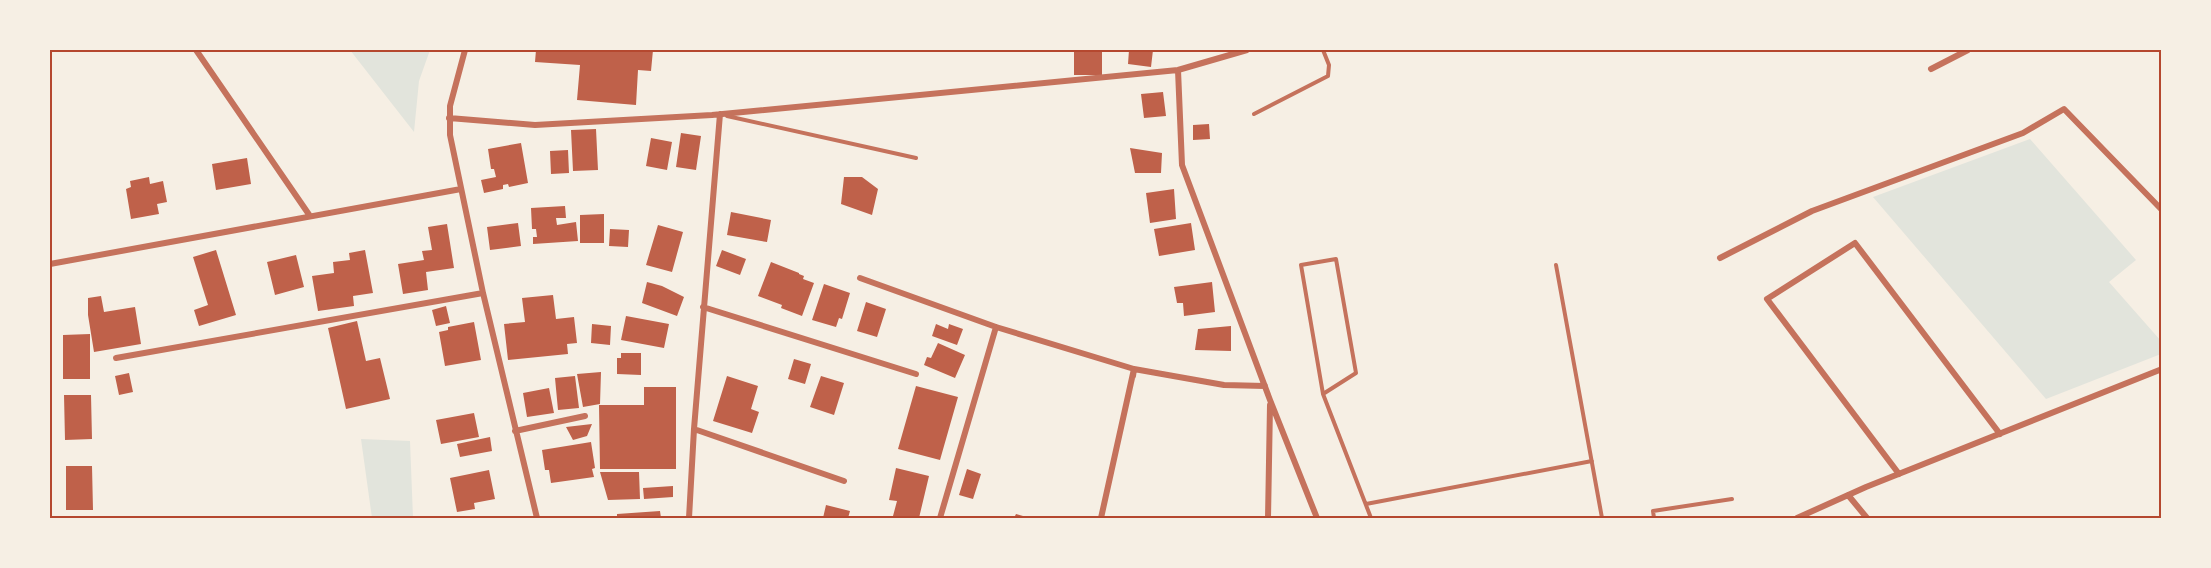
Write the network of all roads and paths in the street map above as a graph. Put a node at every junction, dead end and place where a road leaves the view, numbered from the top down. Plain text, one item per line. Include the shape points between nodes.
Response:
1 (196, 50) edge
2 (465, 50) edge
3 (1247, 50) edge
4 (1323, 50) edge
5 (1968, 50) edge
6 (1931, 69) dead end
7 (1178, 70) junction
8 (720, 114) junction
9 (1254, 114) dead end
10 (449, 117) junction
11 (916, 158) dead end
12 (461, 189) junction
13 (2162, 210) edge
14 (310, 216) junction
15 (1720, 258) dead end
16 (50, 264) edge
17 (1556, 265) dead end
18 (860, 278) dead end
19 (483, 293) junction
20 (703, 307) junction
21 (996, 327) junction
22 (116, 358) dead end
23 (2162, 369) edge
24 (1133, 372) junction
25 (916, 374) dead end
26 (1265, 386) junction
27 (1323, 394) junction
28 (1270, 400) junction
29 (585, 416) dead end
30 (694, 429) junction
31 (515, 431) junction
32 (2000, 434) junction
33 (1592, 461) junction
34 (1899, 474) junction
35 (844, 481) dead end
36 (1848, 495) junction
37 (1732, 499) dead end
38 (1366, 504) junction
39 (537, 519) edge
40 (689, 519) edge
41 (940, 519) edge
42 (1101, 519) edge
43 (1268, 519) edge
44 (1317, 519) edge
45 (1371, 519) edge
46 (1602, 519) edge
47 (1654, 519) edge
48 (1797, 519) edge
49 (1867, 519) edge

1 - 14 street
2 - 10 street
3 - 7 street
4 - 9 lane via 1329,65 1328,76
5 - 6 street
7 - 8 street
7 - 26 street via 1182,165
8 - 10 street via 535,125
8 - 11 lane
8 - 20 street
10 - 12 street
12 - 14 street
12 - 19 street
13 - 15 street via 2064,110 2023,133 1812,211
14 - 16 street
17 - 33 lane
18 - 21 street
19 - 22 street
19 - 31 street
20 - 25 street
20 - 30 street
21 - 24 street
21 - 41 street
23 - 32 street
24 - 26 street via 1224,385
24 - 42 street
26 - 28 street
27 - 27 lane via 1356,373 1336,259 1301,265
27 - 38 lane
28 - 43 street
28 - 44 street
29 - 31 street
30 - 35 street
30 - 40 street
31 - 39 street
32 - 34 street
32 - 34 street via 1855,243 1767,299
33 - 38 lane
33 - 46 lane
34 - 36 street
36 - 48 street
36 - 49 street
37 - 47 lane via 1653,511
38 - 45 lane

